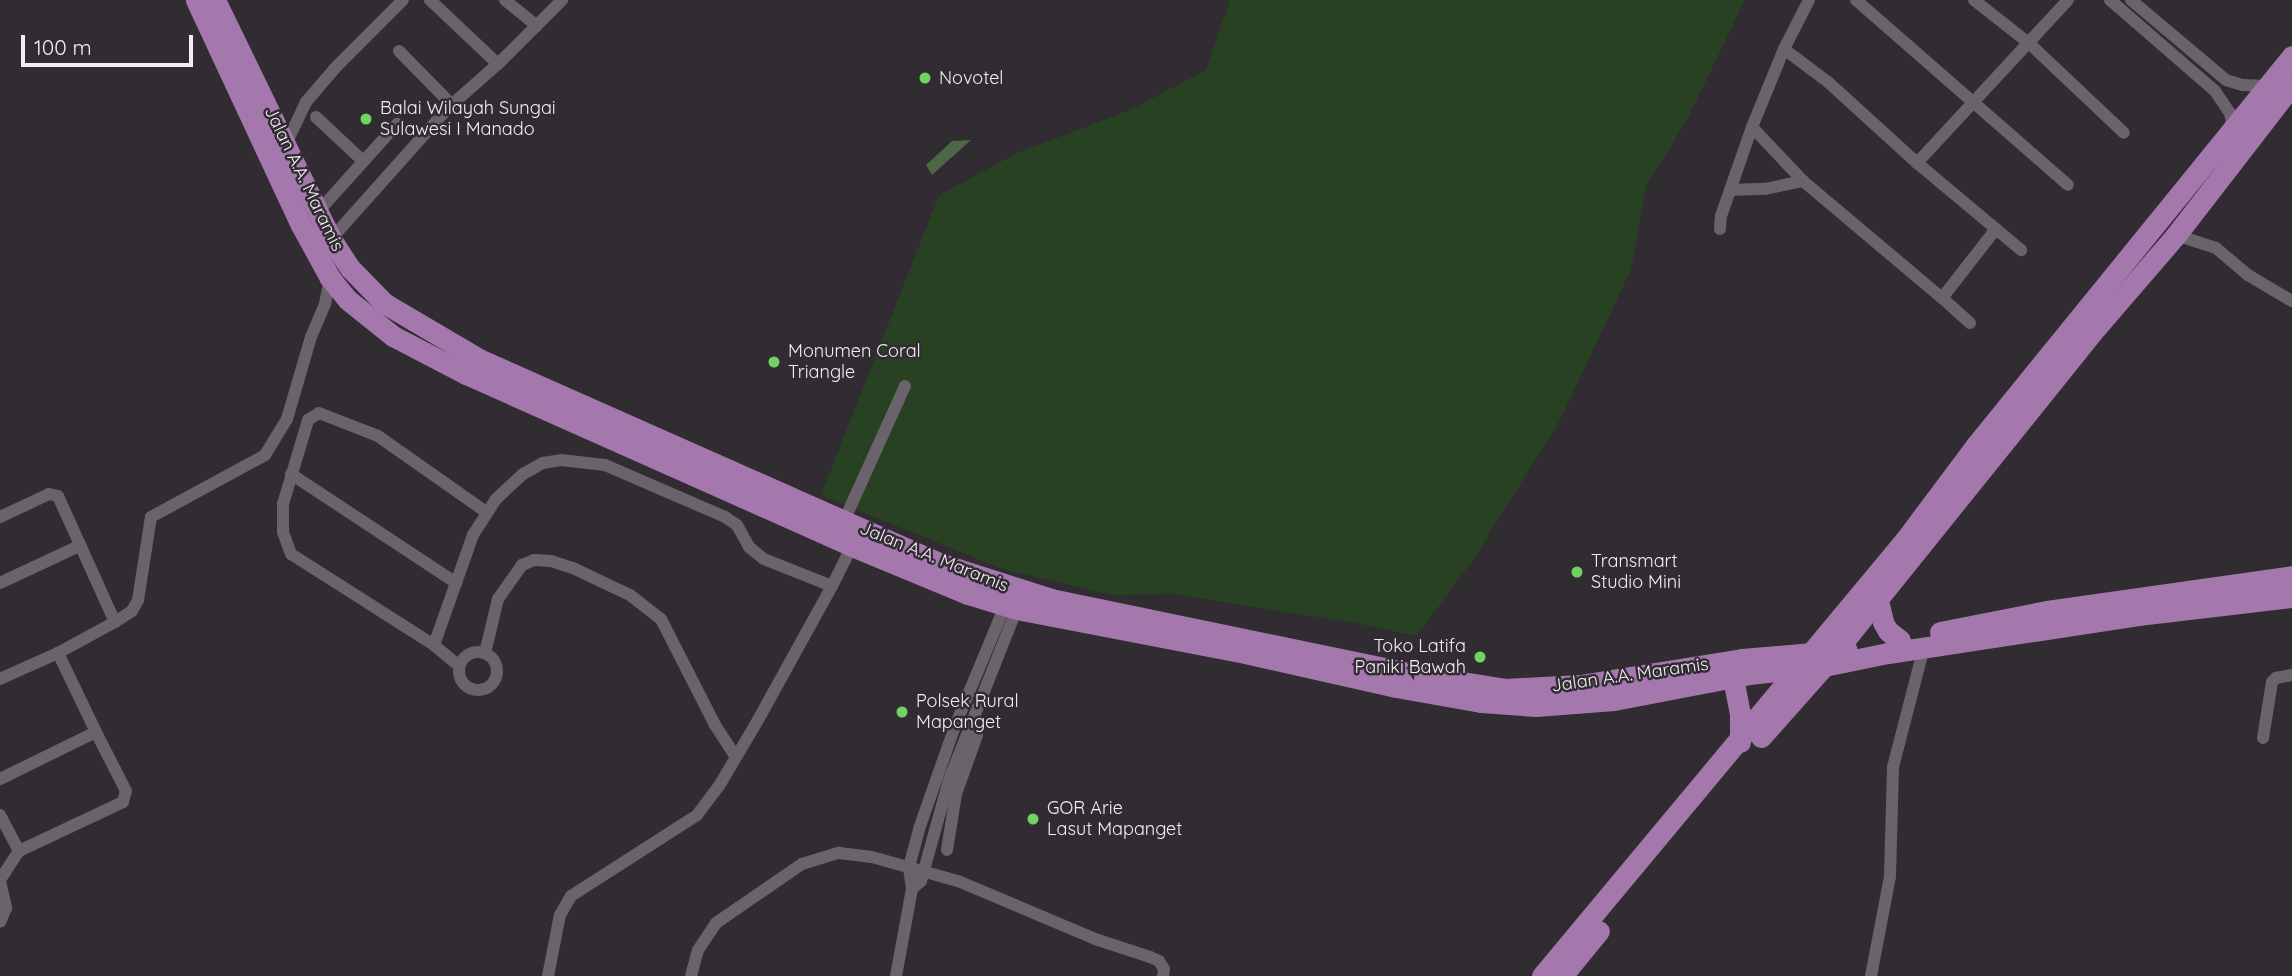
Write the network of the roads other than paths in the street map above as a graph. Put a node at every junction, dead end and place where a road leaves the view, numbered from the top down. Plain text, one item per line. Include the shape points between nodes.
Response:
1 (196, 0) edge
2 (215, 0) edge
3 (403, 0) edge
4 (430, 0) edge
5 (505, 0) edge
6 (562, 0) edge
7 (1809, 0) edge
8 (1856, 0) edge
9 (1974, 0) edge
10 (2068, 0) edge
11 (2111, 0) edge
12 (2131, 0) edge
13 (537, 26) junction
14 (2029, 44) junction
15 (1784, 49) junction
16 (399, 51) dead end
17 (2292, 56) edge
18 (498, 64) junction
19 (2239, 84) junction
20 (2292, 85) edge
21 (2268, 86) junction
22 (1975, 102) junction
23 (2224, 102) junction
24 (452, 104) junction
25 (316, 117) dead end
26 (397, 124) dead end
27 (1752, 127) junction
28 (2232, 129) junction
29 (2124, 133) dead end
30 (286, 144) junction
31 (362, 160) junction
32 (1917, 163) junction
33 (1803, 181) junction
34 (2068, 185) dead end
35 (1730, 190) junction
36 (317, 212) junction
37 (1720, 229) dead end
38 (1996, 229) junction
39 (2176, 235) junction
40 (331, 239) junction
41 (2021, 250) dead end
42 (330, 278) junction
43 (1942, 298) junction
44 (2292, 301) edge
45 (1970, 323) dead end
46 (905, 386) dead end
47 (290, 474) junction
48 (723, 488) junction
49 (486, 512) junction
50 (713, 512) junction
51 (0, 517) edge
52 (844, 521) junction
53 (81, 545) junction
54 (852, 546) junction
55 (2292, 576) edge
56 (0, 583) edge
57 (456, 583) junction
58 (832, 586) junction
59 (2292, 597) edge
60 (1014, 598) junction
61 (1878, 600) junction
62 (1843, 616) junction
63 (115, 622) junction
64 (1900, 640) junction
65 (434, 645) junction
66 (1924, 648) junction
67 (58, 653) junction
68 (485, 653) junction
69 (1776, 655) junction
70 (1824, 656) junction
71 (459, 666) junction
72 (1796, 669) junction
73 (2292, 675) edge
74 (0, 678) edge
75 (1733, 678) junction
76 (968, 727) junction
77 (96, 732) junction
78 (2263, 738) dead end
79 (1740, 742) junction
80 (735, 756) junction
81 (0, 779) edge
82 (1702, 799) junction
83 (0, 815) edge
84 (947, 850) dead end
85 (19, 851) junction
86 (909, 867) junction
87 (924, 871) junction
88 (0, 881) edge
89 (912, 889) junction
90 (0, 922) edge
91 (548, 976) edge
92 (691, 976) edge
93 (896, 976) edge
94 (1163, 976) edge
95 (1542, 976) edge
96 (1562, 976) edge
97 (1871, 976) edge

1 - 42 highway
2 - 30 highway, Jalan A.A. Maramis
3 - 30 street via 306,102
4 - 18 street
5 - 13 street
6 - 13 street
7 - 15 street
8 - 22 street
9 - 14 street
10 - 14 street
11 - 23 street
12 - 19 street via 2226,80
13 - 18 street
14 - 22 street
14 - 29 street
15 - 27 street
15 - 32 street via 1828,82
16 - 24 street
17 - 21 highway
18 - 24 street
19 - 21 street
19 - 23 street
20 - 39 highway
21 - 28 highway
22 - 32 street
22 - 34 street
23 - 28 street
24 - 40 street
25 - 31 street
26 - 31 street
27 - 33 street
27 - 35 street
28 - 62 highway
30 - 36 highway, Jalan A.A. Maramis
31 - 36 street
32 - 38 street
33 - 35 street
33 - 43 street
35 - 37 street
36 - 40 highway, Jalan A.A. Maramis
38 - 41 street
38 - 43 street
39 - 44 street via 2216,248 2248,275
39 - 61 highway
40 - 52 highway, Jalan A.A. Maramis via 349,268 384,303 479,359
42 - 48 highway via 356,307 411,347
42 - 63 street via 287,419 265,455 151,517 138,600 132,611
43 - 45 street
46 - 52 street
47 - 49 street via 308,420 319,413 378,436
47 - 57 street
47 - 65 street via 283,531 290,554
48 - 50 street
48 - 54 highway
49 - 50 street via 523,474 561,460 605,465
49 - 57 street
50 - 58 street via 737,525 749,547 764,559
51 - 53 street via 54,494
52 - 60 highway, Jalan A.A. Maramis
53 - 56 street
53 - 63 street
54 - 58 street
54 - 60 highway via 968,594
55 - 64 highway, Jalan A.A. Maramis via 2047,611
57 - 65 street
58 - 80 street
59 - 66 highway
60 - 69 highway, Jalan A.A. Maramis via 1504,689 1580,685
60 - 75 highway via 1395,687 1496,704 1588,704
60 - 76 street
60 - 86 street via 931,789
61 - 64 highway via 1883,622
61 - 70 highway
62 - 69 highway
62 - 70 highway
63 - 67 street
64 - 70 highway, Jalan A.A. Maramis
65 - 71 street
66 - 70 highway
66 - 97 street via 1893,767 1891,876
67 - 74 street
67 - 77 street
68 - 71 street via 469,653
68 - 71 street via 496,664 495,680 483,690 461,682
68 - 80 street via 498,599 522,565 551,561 575,569 630,595 661,619
69 - 70 highway, Jalan A.A. Maramis
70 - 72 highway
70 - 82 highway
72 - 75 highway
72 - 79 highway
73 - 78 street via 2272,682
75 - 79 highway
76 - 84 street via 977,736 956,794
76 - 87 street
77 - 81 street
77 - 85 street via 126,792 123,802
79 - 82 highway
80 - 91 street via 697,815 571,895 560,915
82 - 95 highway
82 - 96 highway
83 - 85 street
85 - 88 street
86 - 87 street
86 - 89 street
86 - 92 street via 839,853 802,863 716,923 698,950
87 - 89 street
87 - 94 street via 1150,957 1159,961
88 - 90 street via 6,908
89 - 93 street

